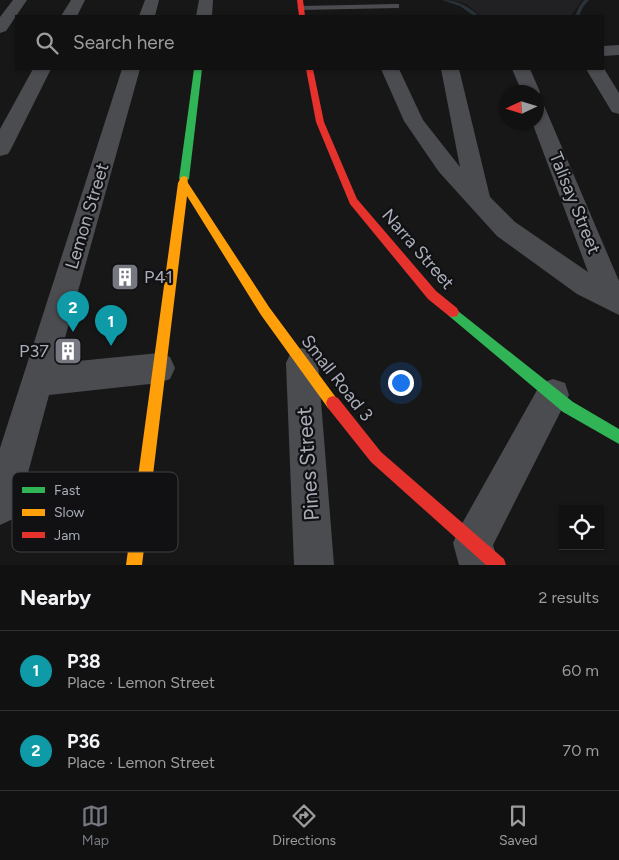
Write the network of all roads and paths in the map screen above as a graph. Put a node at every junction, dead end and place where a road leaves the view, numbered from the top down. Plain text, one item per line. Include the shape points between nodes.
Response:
1 (20, 0) edge
2 (78, 0) edge
3 (152, 0) edge
4 (206, 0) edge
5 (396, 6) dead end
6 (301, 8) edge
7 (70, 15) edge
8 (147, 15) edge
9 (204, 15) edge
10 (0, 28) edge
11 (619, 50) edge
12 (604, 51) edge
13 (41, 70) edge
14 (131, 70) edge
15 (198, 70) edge
16 (309, 70) edge
17 (390, 70) edge
18 (450, 70) edge
19 (521, 70) edge
20 (597, 70) edge
21 (528, 85) edge
22 (619, 108) edge
23 (544, 126) edge
24 (0, 149) edge
25 (183, 183) junction
26 (479, 201) junction
27 (616, 302) edge
28 (302, 363) junction
29 (159, 368) junction
30 (38, 382) junction
31 (553, 395) junction
32 (619, 437) edge
33 (146, 472) edge
34 (0, 506) edge
35 (136, 552) edge
36 (483, 558) edge
37 (134, 565) edge
38 (314, 565) edge

1 - 10 street
2 - 7 street
3 - 8 street
4 - 9 street
5 - 6 lane
11 - 12 street
13 - 24 street
14 - 30 street, Lemon Street
15 - 25 street
16 - 31 street, Narra Street via 320,122 353,201 432,295
17 - 26 street via 414,121 447,167
18 - 26 street
19 - 21 street
20 - 22 street
23 - 27 street, Talisay Street
25 - 28 street, Small Road 3
25 - 29 street
26 - 27 street via 506,229
28 - 36 street, Small Road 3 via 376,457
28 - 38 street, Pines Street
29 - 30 street
29 - 33 street
30 - 34 street, Lemon Street
31 - 32 street, Narra Street
31 - 36 street
35 - 37 street

